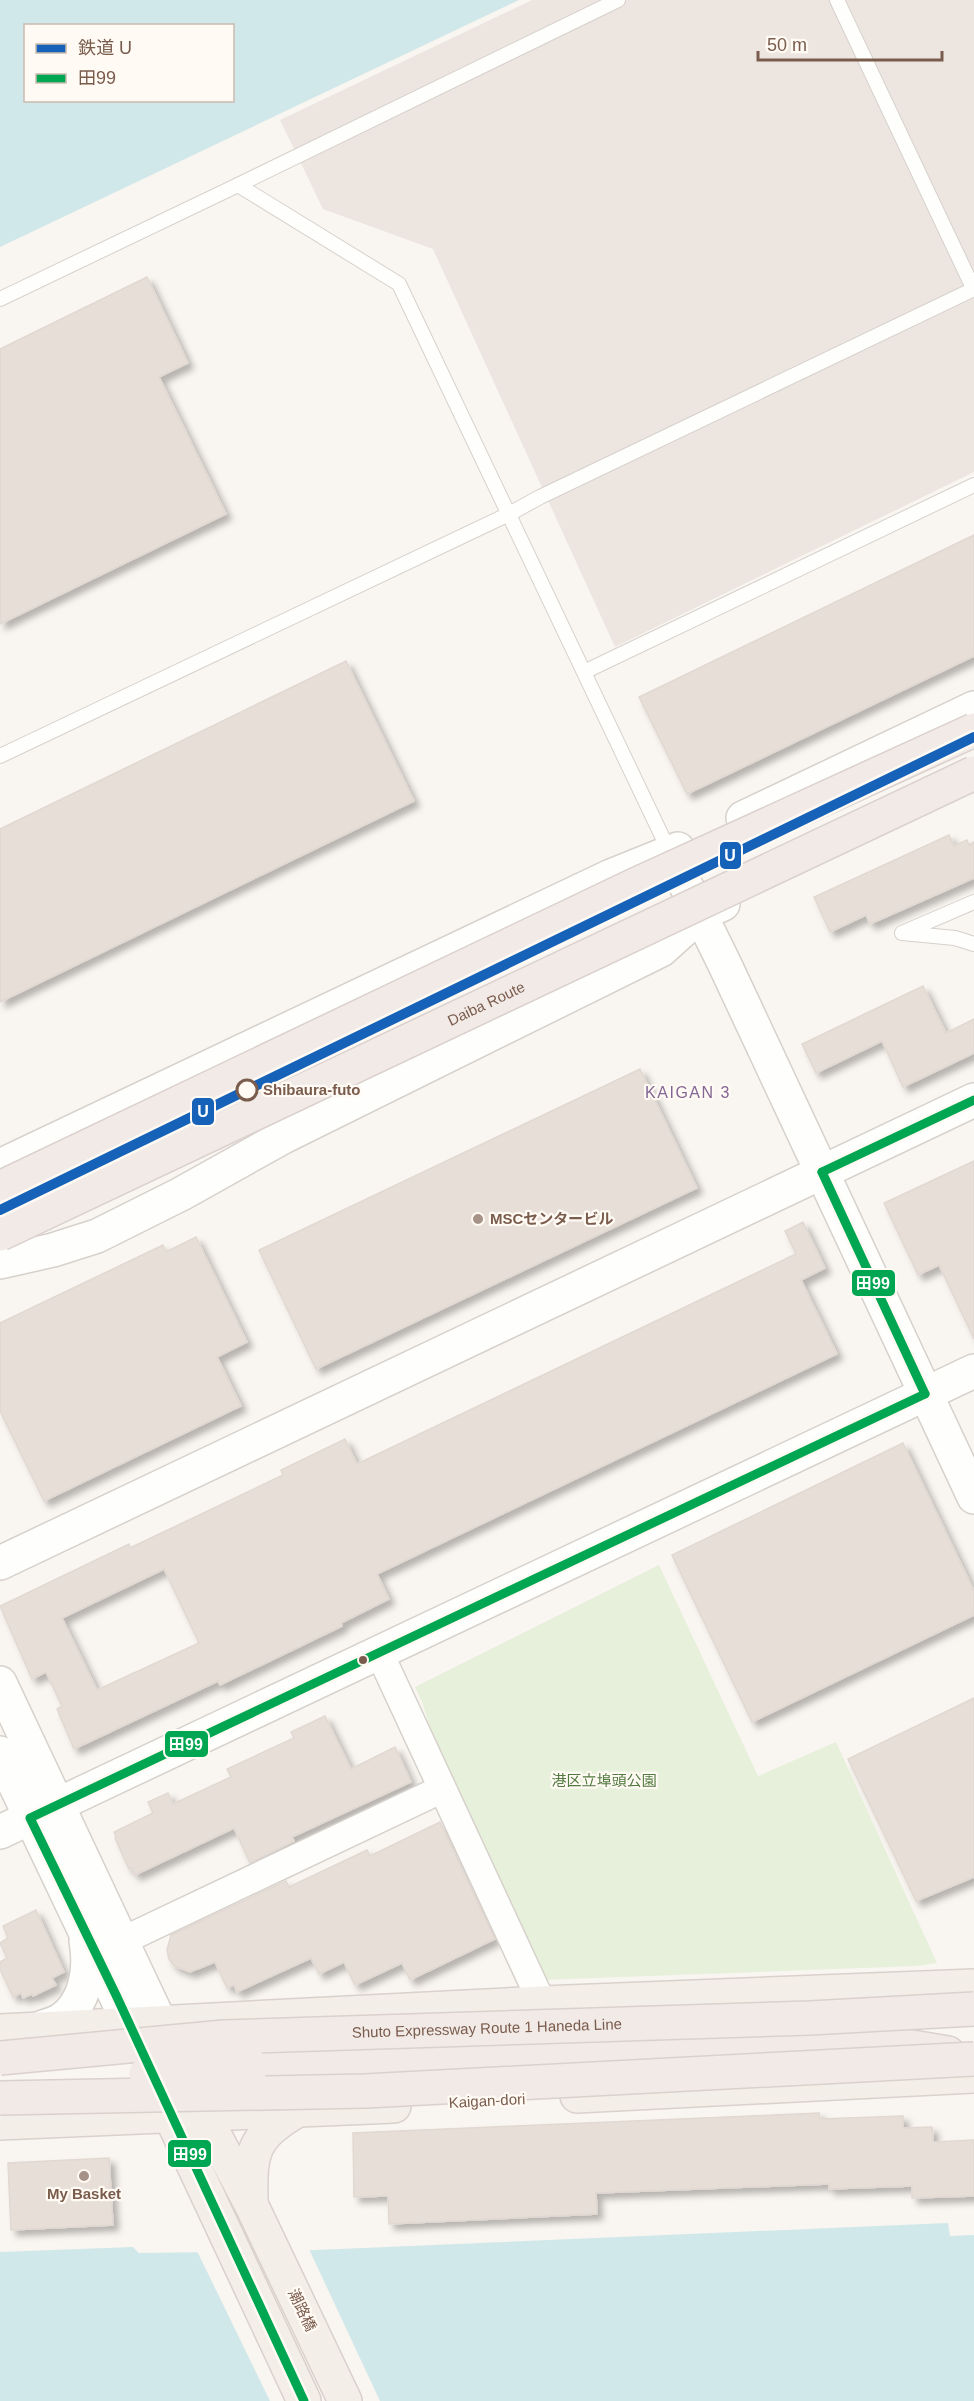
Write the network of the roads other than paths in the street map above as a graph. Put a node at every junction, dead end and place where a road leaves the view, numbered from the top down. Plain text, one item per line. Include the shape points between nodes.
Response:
1 (618, 0) edge
2 (837, 0) edge
3 (238, 184) junction
4 (974, 289) edge
5 (0, 299) edge
6 (974, 485) edge
7 (509, 514) junction
8 (584, 672) junction
9 (974, 708) edge
10 (974, 730) edge
11 (0, 756) edge
12 (974, 773) edge
13 (974, 785) edge
14 (670, 853) junction
15 (974, 902) edge
16 (701, 914) junction
17 (974, 944) edge
18 (349, 1026) dead end
19 (368, 1069) dead end
20 (974, 1100) edge
21 (0, 1166) edge
22 (822, 1172) junction
23 (0, 1190) edge
24 (0, 1234) edge
25 (0, 1255) edge
26 (0, 1262) edge
27 (974, 1371) edge
28 (925, 1394) junction
29 (974, 1497) edge
30 (0, 1563) edge
31 (379, 1652) junction
32 (0, 1683) edge
33 (0, 1753) edge
34 (442, 1789) junction
35 (44, 1811) junction
36 (0, 1832) edge
37 (80, 1920) junction
38 (122, 1941) junction
39 (974, 1986) edge
40 (542, 2003) junction
41 (974, 2009) edge
42 (810, 2018) junction
43 (974, 2022) edge
44 (145, 2024) junction
45 (38, 2029) junction
46 (0, 2031) edge
47 (0, 2058) edge
48 (974, 2058) edge
49 (974, 2076) edge
50 (35, 2097) junction
51 (0, 2098) edge
52 (298, 2110) junction
53 (204, 2115) junction
54 (171, 2117) junction
55 (0, 2123) edge
56 (255, 2211) junction
57 (304, 2401) edge
58 (345, 2401) edge

1 - 3 lane
2 - 4 lane
3 - 5 lane
3 - 7 lane via 399,284
4 - 7 lane
6 - 8 lane
7 - 8 lane
7 - 11 lane
8 - 14 lane
9 - 14 street
10 - 23 highway, bridge via 635,885
12 - 24 highway, Daiba Route, bridge
13 - 16 street
14 - 16 street
14 - 21 street via 611,876
15 - 17 lane via 902,933 955,938
16 - 22 street
16 - 26 street via 661,950 283,1137 97,1236
18 - 23 street
19 - 25 street via 124,1187
20 - 22 street
22 - 28 street
22 - 30 street
27 - 28 street
28 - 29 street
28 - 31 street
31 - 34 street
31 - 35 street
32 - 35 street
33 - 35 street
34 - 38 street
34 - 40 street
35 - 36 street
35 - 37 street
35 - 38 street
37 - 44 street
37 - 45 street via 88,1955 84,1989 60,2021
38 - 44 street
39 - 40 main road
40 - 44 main road
41 - 42 highway, Shuto Expressway Route 1 Haneda Line, bridge
42 - 43 highway, bridge
42 - 47 highway, Shuto Expressway Route 1 Haneda Line, bridge via 224,2037
44 - 45 main road
44 - 53 street
44 - 54 street
45 - 46 main road
48 - 50 highway, bridge via 365,2091
48 - 50 highway, bridge via 894,2044 252,2066 74,2080
49 - 52 main road, Kaigan-dori
50 - 51 highway, bridge
52 - 53 main road, Kaigan-dori
52 - 56 main road via 279,2122 252,2155
53 - 54 main road, Kaigan-dori
53 - 56 main road, 潮路橋
54 - 55 main road, Kaigan-dori
54 - 57 main road
56 - 58 main road, 潮路橋

